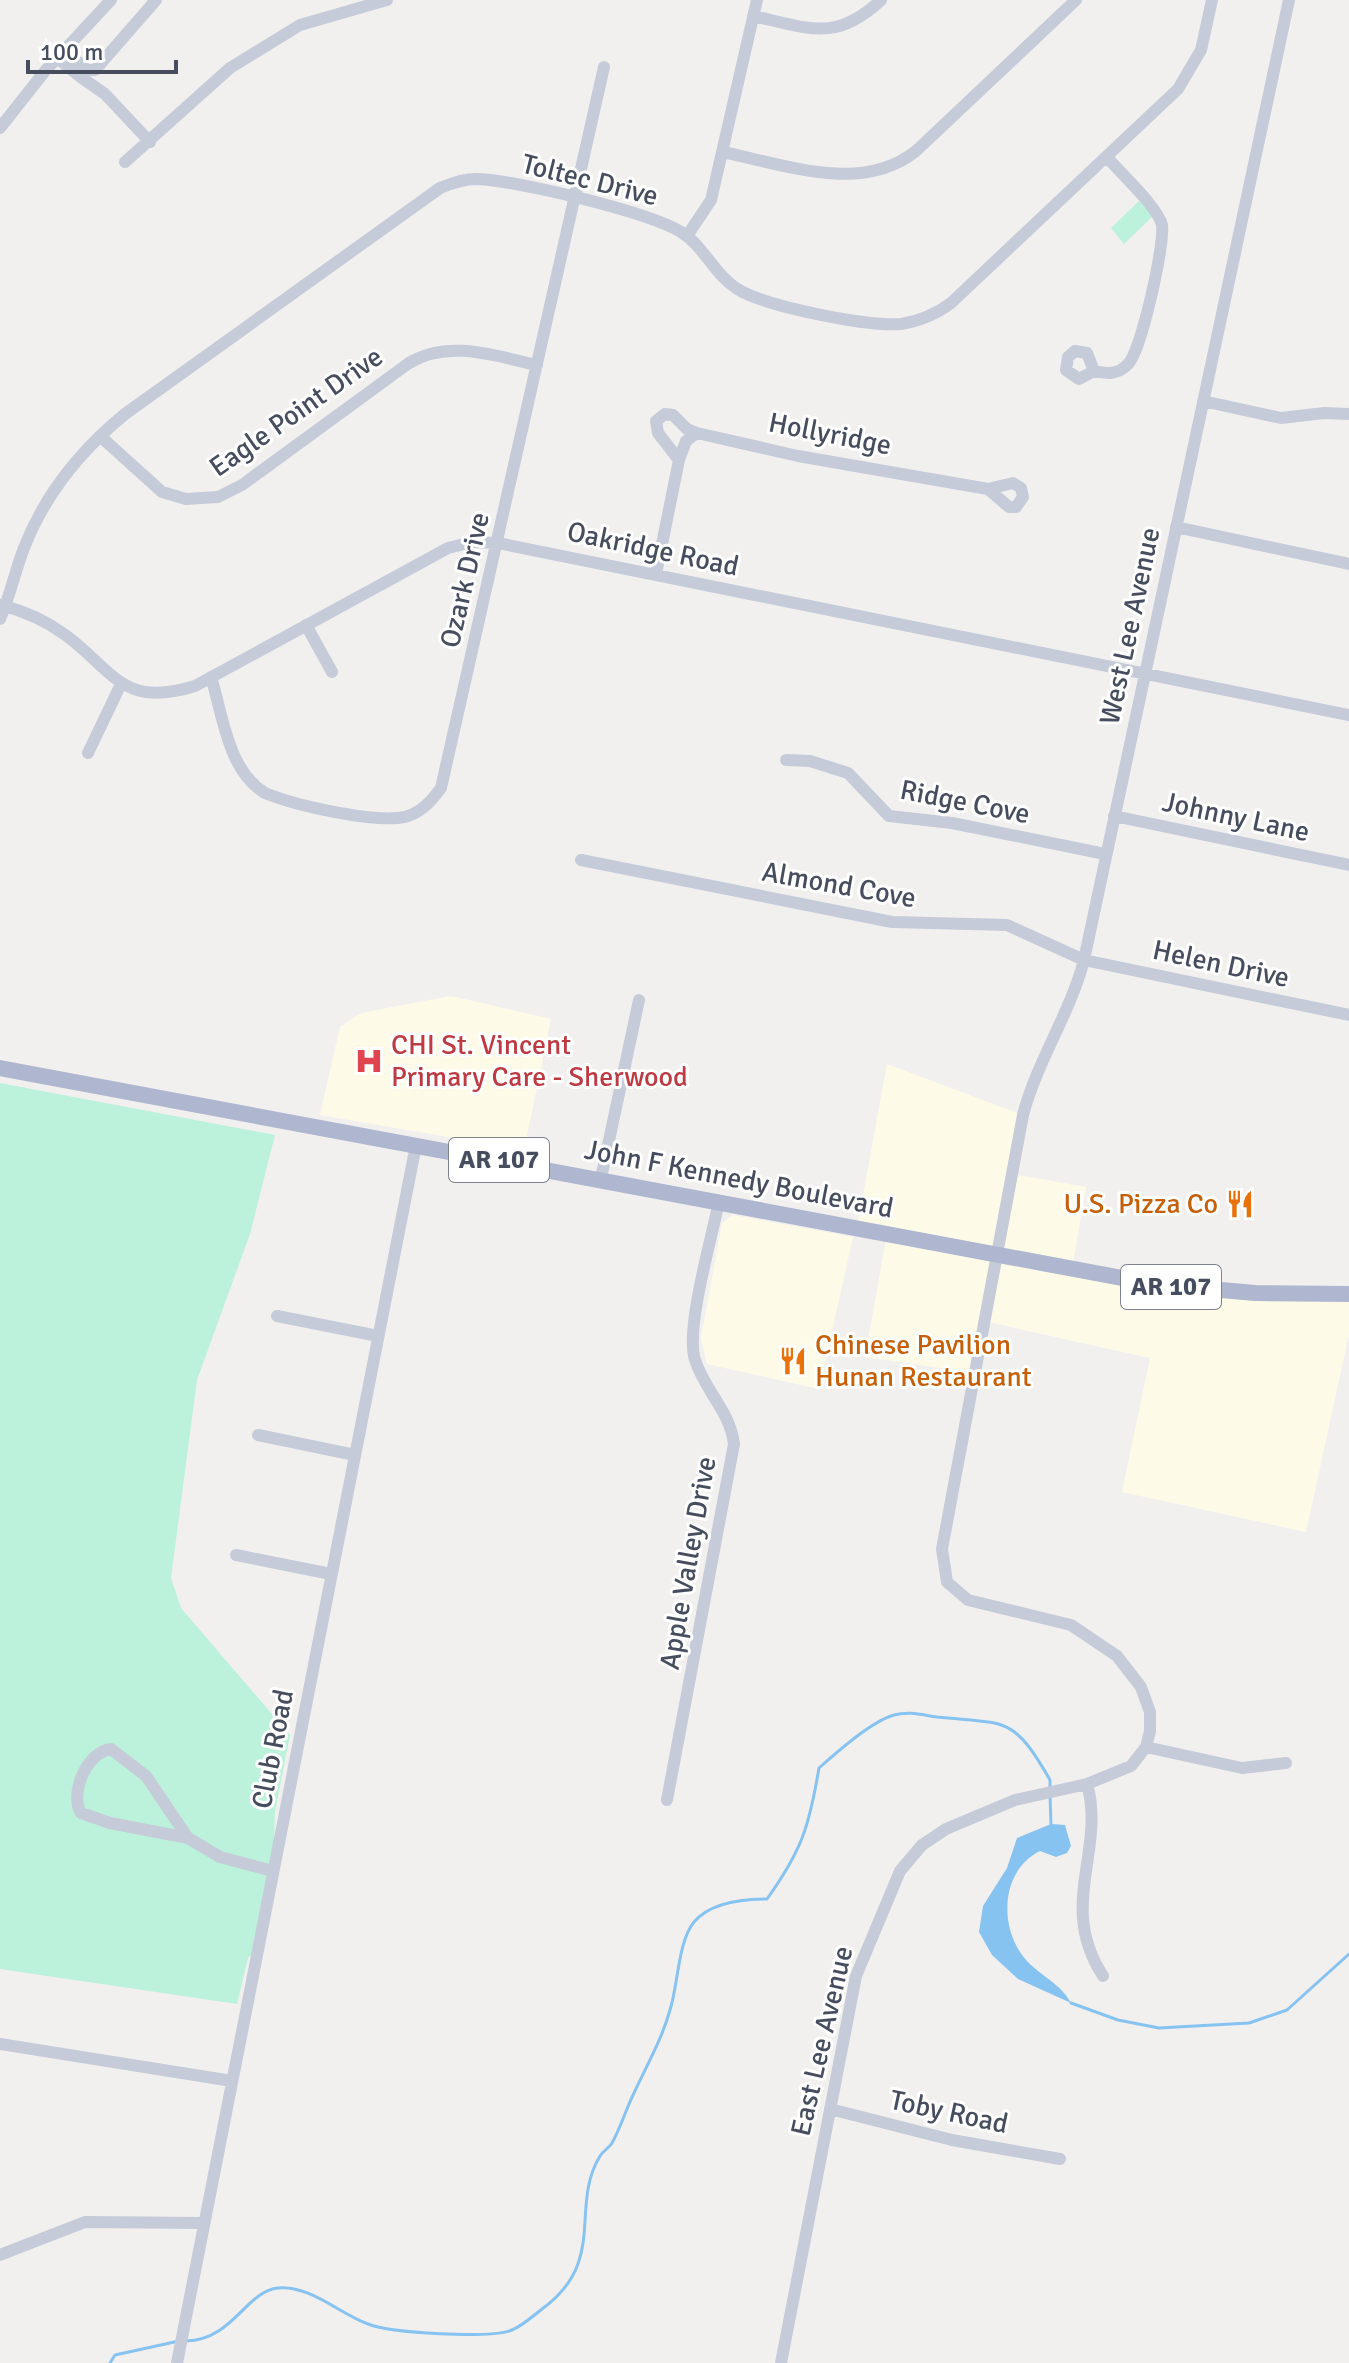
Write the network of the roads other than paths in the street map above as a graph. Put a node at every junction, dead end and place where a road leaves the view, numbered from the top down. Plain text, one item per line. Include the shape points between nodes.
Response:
1 (111, 0) edge
2 (156, 0) edge
3 (387, 0) edge
4 (757, 0) edge
5 (881, 0) edge
6 (1076, 0) edge
7 (1212, 0) edge
8 (1289, 0) edge
9 (753, 16) junction
10 (61, 53) junction
11 (604, 67) dead end
12 (84, 74) junction
13 (0, 128) edge
14 (150, 142) junction
15 (722, 152) junction
16 (1107, 157) junction
17 (125, 162) dead end
18 (574, 199) junction
19 (687, 236) junction
20 (537, 365) junction
21 (1094, 371) dead end
22 (1203, 401) junction
23 (1349, 414) edge
24 (697, 433) junction
25 (100, 436) junction
26 (679, 460) junction
27 (988, 489) dead end
28 (1176, 527) junction
29 (498, 543) junction
30 (1349, 564) edge
31 (656, 574) junction
32 (3, 605) edge
33 (0, 619) edge
34 (306, 625) junction
35 (332, 672) dead end
36 (1145, 672) junction
37 (211, 677) junction
38 (121, 684) junction
39 (1349, 715) edge
40 (88, 753) dead end
41 (786, 760) dead end
42 (1114, 816) junction
43 (1105, 854) junction
44 (581, 860) dead end
45 (1349, 865) edge
46 (1084, 960) junction
47 (639, 1000) dead end
48 (1349, 1015) edge
49 (0, 1068) edge
50 (416, 1145) junction
51 (601, 1178) junction
52 (719, 1201) junction
53 (996, 1255) junction
54 (1348, 1290) edge
55 (277, 1316) dead end
56 (378, 1336) junction
57 (258, 1435) dead end
58 (355, 1455) junction
59 (236, 1555) dead end
60 (331, 1574) junction
61 (1146, 1747) junction
62 (1286, 1763) dead end
63 (1087, 1784) junction
64 (667, 1800) dead end
65 (188, 1838) junction
66 (273, 1871) junction
67 (1103, 1976) dead end
68 (0, 2044) edge
69 (232, 2081) junction
70 (830, 2109) junction
71 (1060, 2159) dead end
72 (204, 2223) junction
73 (0, 2255) edge
74 (177, 2363) edge
75 (781, 2363) edge

1 - 10 street
2 - 12 street via 95,70
3 - 14 street via 300,25 216,78
4 - 9 street
5 - 9 street via 856,21 833,29
6 - 15 street via 916,151 886,168 845,175
7 - 16 street, Toltec Drive via 1201,50 1187,78
8 - 22 street, West Lee Avenue
9 - 15 street
10 - 12 street
10 - 13 street
11 - 18 street, Ozark Drive
12 - 14 street
14 - 17 street
15 - 19 street via 711,200
16 - 19 street, Toltec Drive via 951,303 914,321 862,322 756,299 725,280
16 - 21 street via 1159,218 1162,233 1134,357 1116,372
18 - 19 street, Toltec Drive via 648,216
18 - 20 street, Ozark Drive
18 - 25 street, Toltec Drive via 474,179 440,188
20 - 25 street, Eagle Point Drive via 464,350 429,353 242,485 205,499 162,492
20 - 29 street, Ozark Drive
22 - 23 street via 1281,418
22 - 28 street, West Lee Avenue
24 - 26 street via 686,441
24 - 26 street, Hollyridge via 673,415 656,421 658,433
24 - 27 street, Hollyridge
25 - 32 street, Toltec Drive via 71,466 41,513
26 - 31 street
28 - 30 street
28 - 36 street, West Lee Avenue
29 - 31 street, Oakridge Road
29 - 34 street, Oakridge Road via 448,548
29 - 37 street, Ozark Drive via 445,777 428,804 414,813 386,819 273,796 255,787 237,763
31 - 36 street, Oakridge Road
32 - 33 street, Toltec Drive
32 - 38 street via 66,635
34 - 35 street
34 - 37 street, Oakridge Road
36 - 39 street, Oakridge Road
36 - 42 street, West Lee Avenue
37 - 38 street, Oakridge Road via 172,691
38 - 40 street
41 - 43 street, Ridge Cove via 848,773 889,816 952,823
42 - 43 street, West Lee Avenue
42 - 45 street, Johnny Lane
43 - 46 street, West Lee Avenue
44 - 46 street, Almond Cove via 892,922 1007,925
46 - 48 street, Helen Drive
46 - 53 street, West Lee Avenue via 1030,1088
47 - 51 street
49 - 50 main road, John F Kennedy Boulevard / AR 107
50 - 51 main road, John F Kennedy Boulevard / AR 107
50 - 56 street, Club Road
51 - 52 main road, John F Kennedy Boulevard / AR 107
52 - 53 main road, John F Kennedy Boulevard / AR 107
52 - 64 street, Apple Valley Drive via 692,1346 702,1380 728,1418 734,1444
53 - 54 main road, AR 107 via 1191,1289
53 - 61 street via 942,1549 943,1571 952,1589 968,1600 1071,1625 1117,1656 1145,1698 1150,1722
55 - 56 street
56 - 58 street, Club Road
57 - 58 street
58 - 60 street, Club Road
59 - 60 street
60 - 66 street, Club Road
61 - 62 street via 1242,1768
61 - 63 street, East Lee Avenue via 1131,1766
63 - 67 street via 1091,1814 1082,1924
63 - 70 street, East Lee Avenue via 1039,1793 946,1829 922,1845 900,1871 856,1976
65 - 65 street via 155,1786 125,1757 111,1749 94,1756 76,1793 81,1813
65 - 66 street via 220,1857
66 - 69 street, Club Road
68 - 69 street
69 - 72 street, Club Road
70 - 71 street, Toby Road via 952,2140
70 - 75 street, East Lee Avenue
72 - 73 street via 85,2222
72 - 74 street, Club Road

